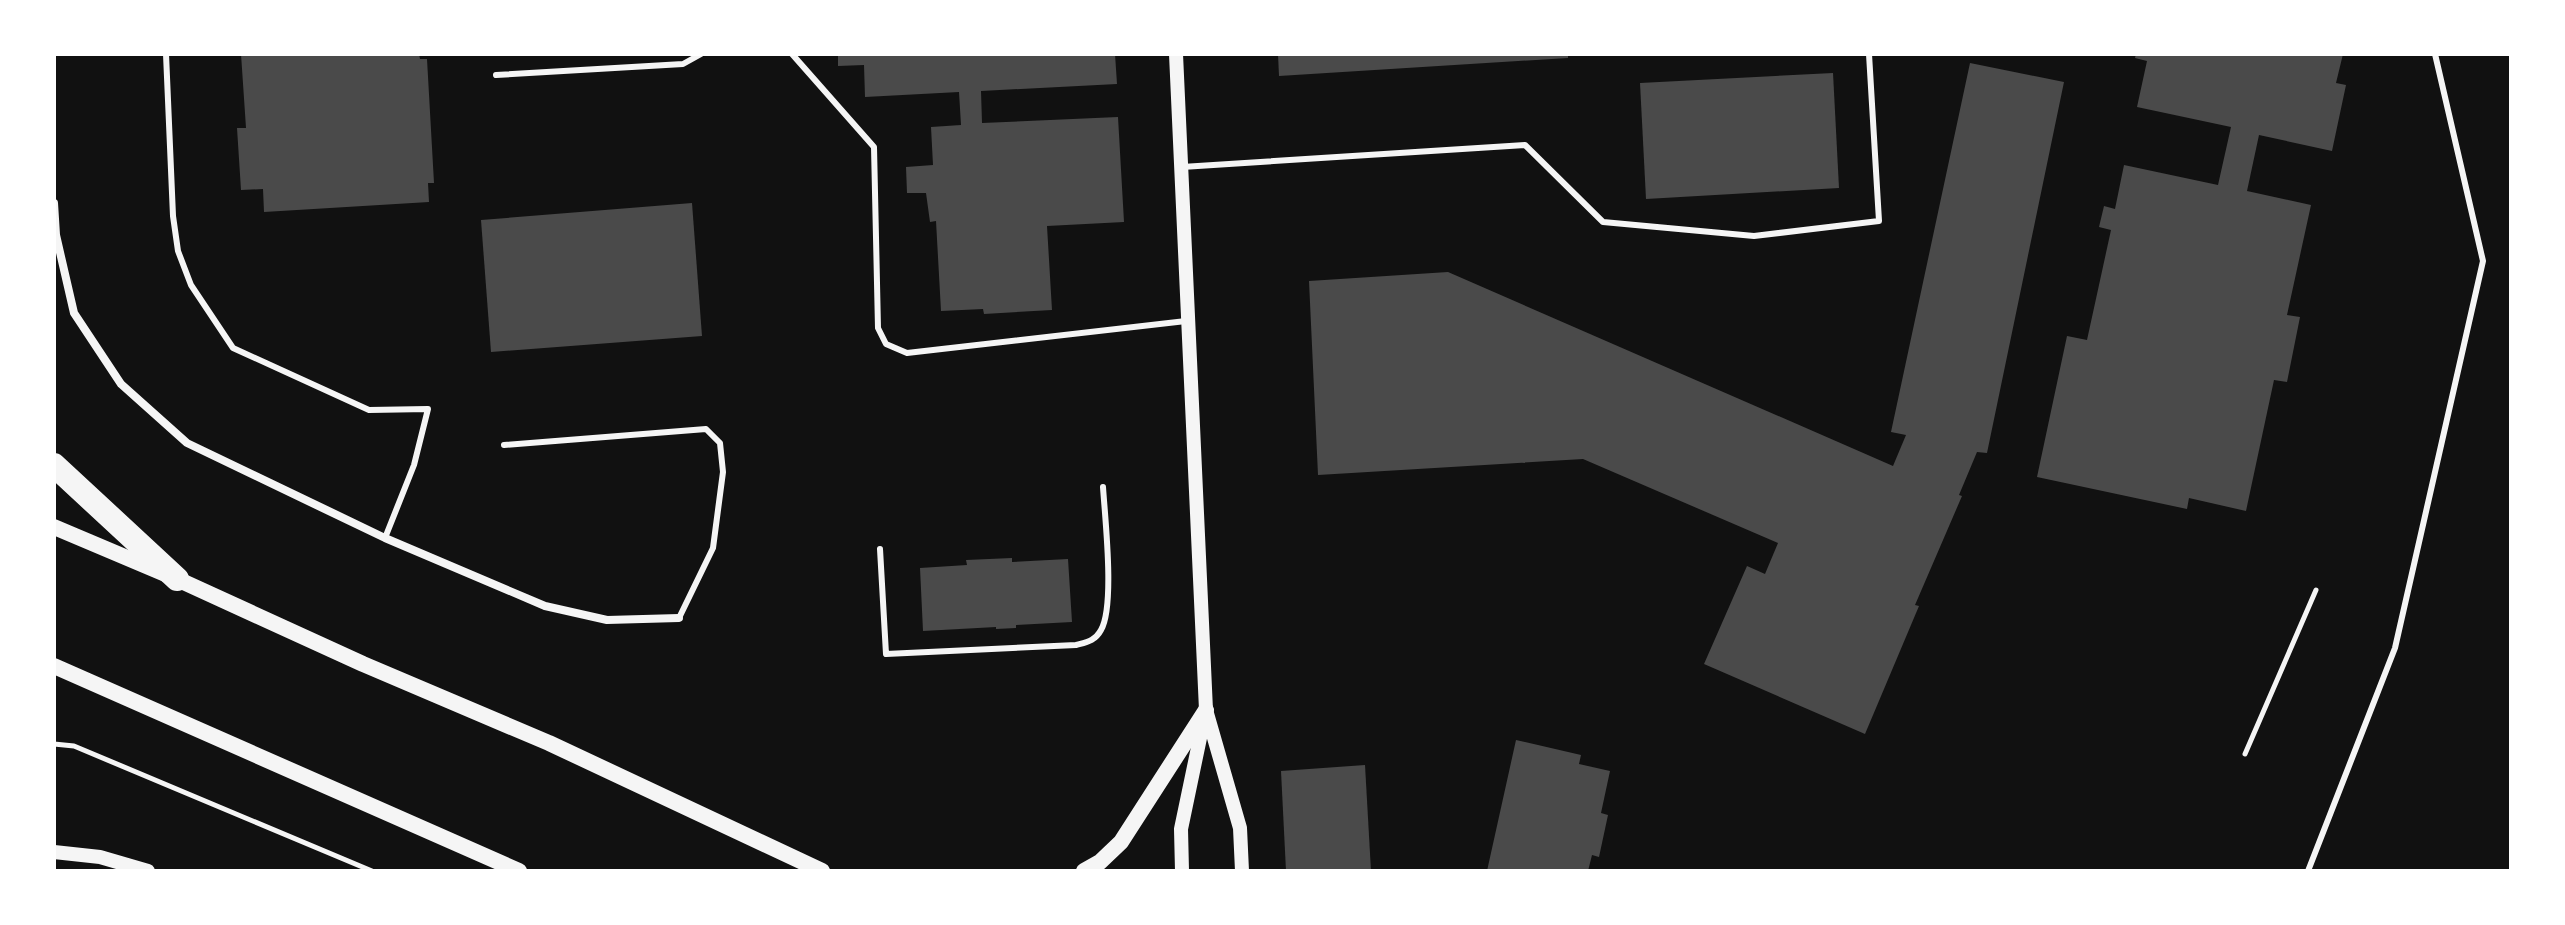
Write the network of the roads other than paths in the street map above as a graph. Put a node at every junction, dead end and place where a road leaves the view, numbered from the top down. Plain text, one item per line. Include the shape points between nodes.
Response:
1 (166, 54) edge
2 (701, 54) edge
3 (792, 54) edge
4 (1176, 54) edge
5 (1869, 54) edge
6 (2435, 54) edge
7 (496, 75) dead end
8 (1182, 167) junction
9 (54, 203) edge
10 (1190, 321) junction
11 (504, 445) dead end
12 (54, 465) edge
13 (1103, 487) dead end
14 (54, 527) edge
15 (385, 538) junction
16 (880, 549) dead end
17 (177, 579) junction
18 (679, 618) joint
19 (54, 666) edge
20 (1206, 710) junction
21 (54, 852) edge
22 (148, 871) edge
23 (519, 871) edge
24 (822, 871) edge
25 (1084, 871) edge
26 (1182, 871) edge
27 (1242, 871) edge
28 (2308, 871) edge

1 - 15 lane via 178,251 191,285 233,348 369,410 428,409 414,465
2 - 7 lane via 683,64
3 - 10 lane via 874,147 878,328 886,344 907,353
4 - 8 street
5 - 8 lane via 1879,221 1754,236 1603,222 1525,145
6 - 28 lane via 2483,261 2395,648
8 - 10 street
9 - 15 street via 74,313 121,384 187,443
10 - 20 street
11 - 18 lane via 706,429 720,443 723,472 713,548
12 - 17 highway
13 - 16 lane via 1108,600 1103,628 1094,640 886,654
14 - 17 main road
15 - 18 street via 545,606 607,620
17 - 24 main road via 549,743
19 - 23 main road
20 - 25 main road via 1121,842
20 - 26 street via 1181,829
20 - 27 street via 1240,828
21 - 22 street via 100,857

